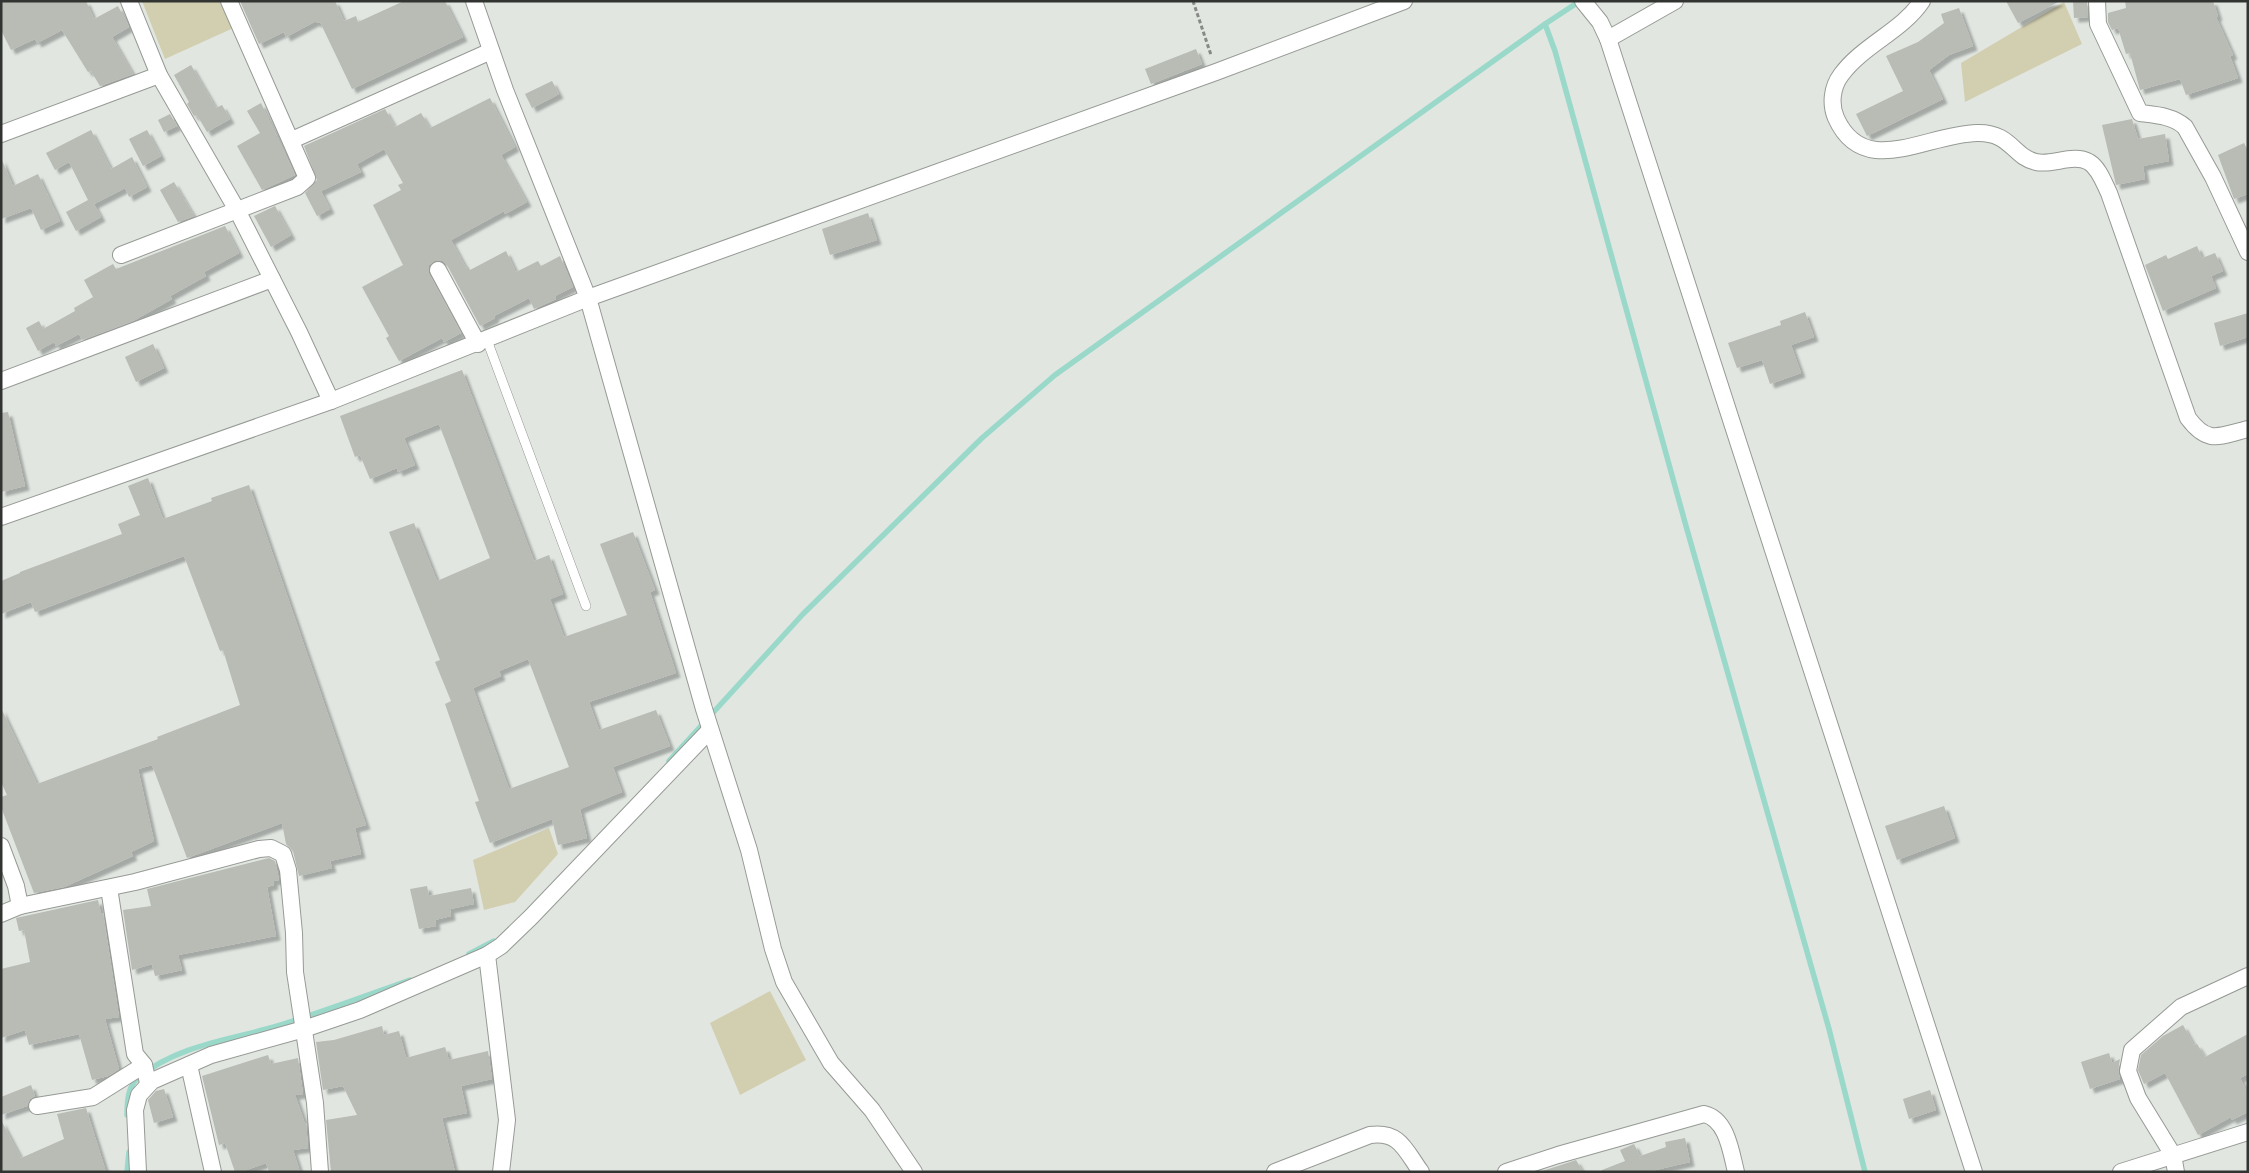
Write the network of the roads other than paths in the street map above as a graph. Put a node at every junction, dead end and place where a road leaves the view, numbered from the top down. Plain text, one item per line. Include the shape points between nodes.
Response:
1 (129, 1) edge
2 (229, 1) edge
3 (474, 1) edge
4 (1404, 1) edge
5 (1583, 1) edge
6 (1675, 1) edge
7 (1922, 1) edge
8 (2097, 1) edge
9 (1608, 39) junction
10 (491, 51) junction
11 (159, 75) junction
12 (1, 134) edge
13 (292, 140) junction
14 (237, 210) junction
15 (2248, 252) edge
16 (121, 255) dead end
17 (438, 270) dead end
18 (272, 279) junction
19 (588, 298) junction
20 (482, 342) junction
21 (1, 380) edge
22 (331, 401) junction
23 (2248, 429) edge
24 (1, 518) edge
25 (586, 606) dead end
26 (707, 721) junction
27 (1, 846) edge
28 (108, 888) junction
29 (20, 906) junction
30 (1, 914) edge
31 (487, 955) junction
32 (2248, 976) edge
33 (304, 1027) junction
34 (188, 1065) junction
35 (146, 1074) junction
36 (37, 1106) dead end
37 (2248, 1132) edge
38 (2173, 1155) junction
39 (138, 1172) edge
40 (213, 1172) edge
41 (320, 1172) edge
42 (501, 1172) edge
43 (914, 1172) edge
44 (1275, 1172) edge
45 (1421, 1172) edge
46 (1506, 1172) edge
47 (1736, 1172) edge
48 (1974, 1172) edge
49 (2121, 1172) edge
50 (2176, 1172) edge

1 - 11 street
2 - 13 street
3 - 10 street
4 - 19 street
5 - 9 street via 1600,22
6 - 9 street
7 - 23 street via 1914,14 1863,53 1841,76 1832,97 1833,112 1843,133 1861,148 1883,152 1943,137 1994,134 2038,163 2068,159 2087,161 2097,170 2109,193 2188,418 2199,433 2216,437
8 - 15 street via 2098,24 2140,113 2170,118 2186,127
9 - 48 street
10 - 13 street
10 - 19 street
11 - 12 street
11 - 14 street
13 - 14 street via 308,178 305,182
14 - 16 street
14 - 18 street
17 - 20 street
18 - 21 street
18 - 22 street
19 - 20 street
19 - 26 street
20 - 22 street
20 - 25 lane
22 - 24 street
26 - 31 street via 530,917 502,946
26 - 43 street via 749,850 784,982 831,1063 872,1110
27 - 29 street
28 - 29 street
28 - 33 street via 259,848 271,848 283,854 288,870 294,933 294,972
28 - 35 street via 135,1054
29 - 30 street
31 - 33 street via 360,1010
31 - 42 street via 507,1120
32 - 38 street via 2181,1007 2132,1050 2128,1071 2138,1098
33 - 34 street
33 - 41 street via 315,1103
34 - 35 street
34 - 40 street
35 - 36 street via 93,1097
35 - 39 street via 135,1110
37 - 38 street
38 - 49 street
38 - 50 street
44 - 45 street via 1370,1134 1384,1133 1396,1138
46 - 47 street via 1704,1114 1719,1122

